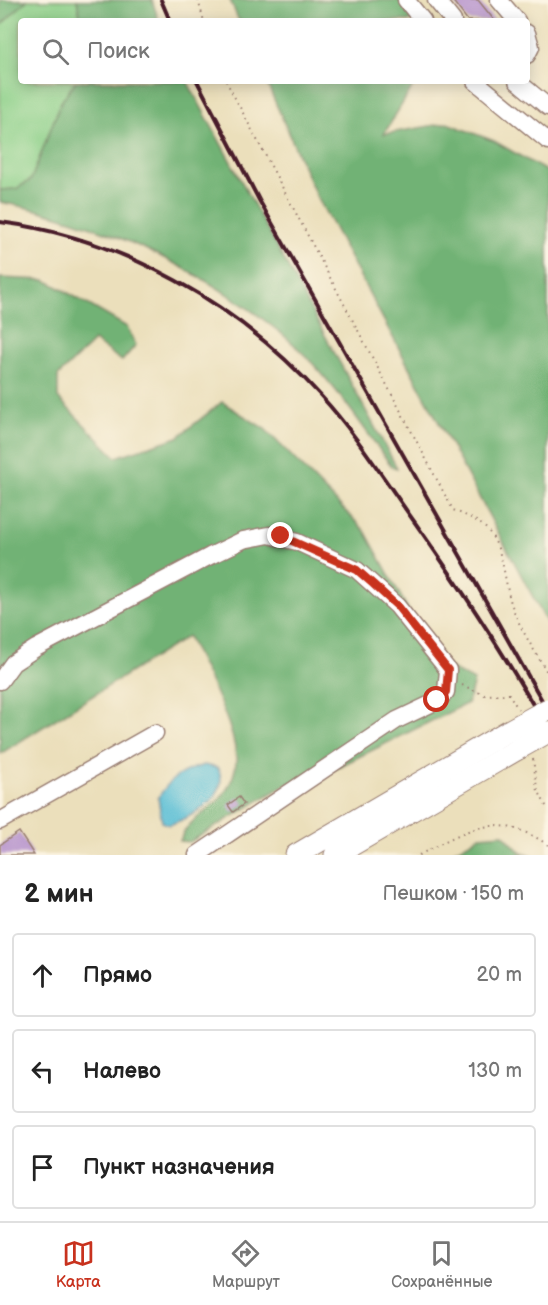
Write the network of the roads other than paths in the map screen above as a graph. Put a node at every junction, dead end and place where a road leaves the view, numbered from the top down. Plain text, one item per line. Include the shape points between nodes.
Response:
1 (405, 0) edge
2 (436, 0) edge
3 (500, 0) edge
4 (420, 18) edge
5 (451, 18) edge
6 (515, 18) edge
7 (479, 84) edge
8 (521, 84) edge
9 (548, 107) edge
10 (548, 141) edge
11 (0, 681) edge
12 (548, 709) edge
13 (548, 732) edge
14 (155, 733) dead end
15 (513, 740) junction
16 (0, 821) edge
17 (197, 855) edge
18 (296, 855) edge
19 (334, 855) edge

1 - 4 lane
2 - 5 lane
3 - 6 lane
7 - 10 lane
8 - 9 lane
11 - 17 lane via 13,663 36,648 257,535 281,536 297,542 357,570 373,584 397,606 448,670 446,692
12 - 15 main road, bridge
13 - 15 main road, bridge
14 - 16 lane
15 - 18 main road
15 - 19 main road

